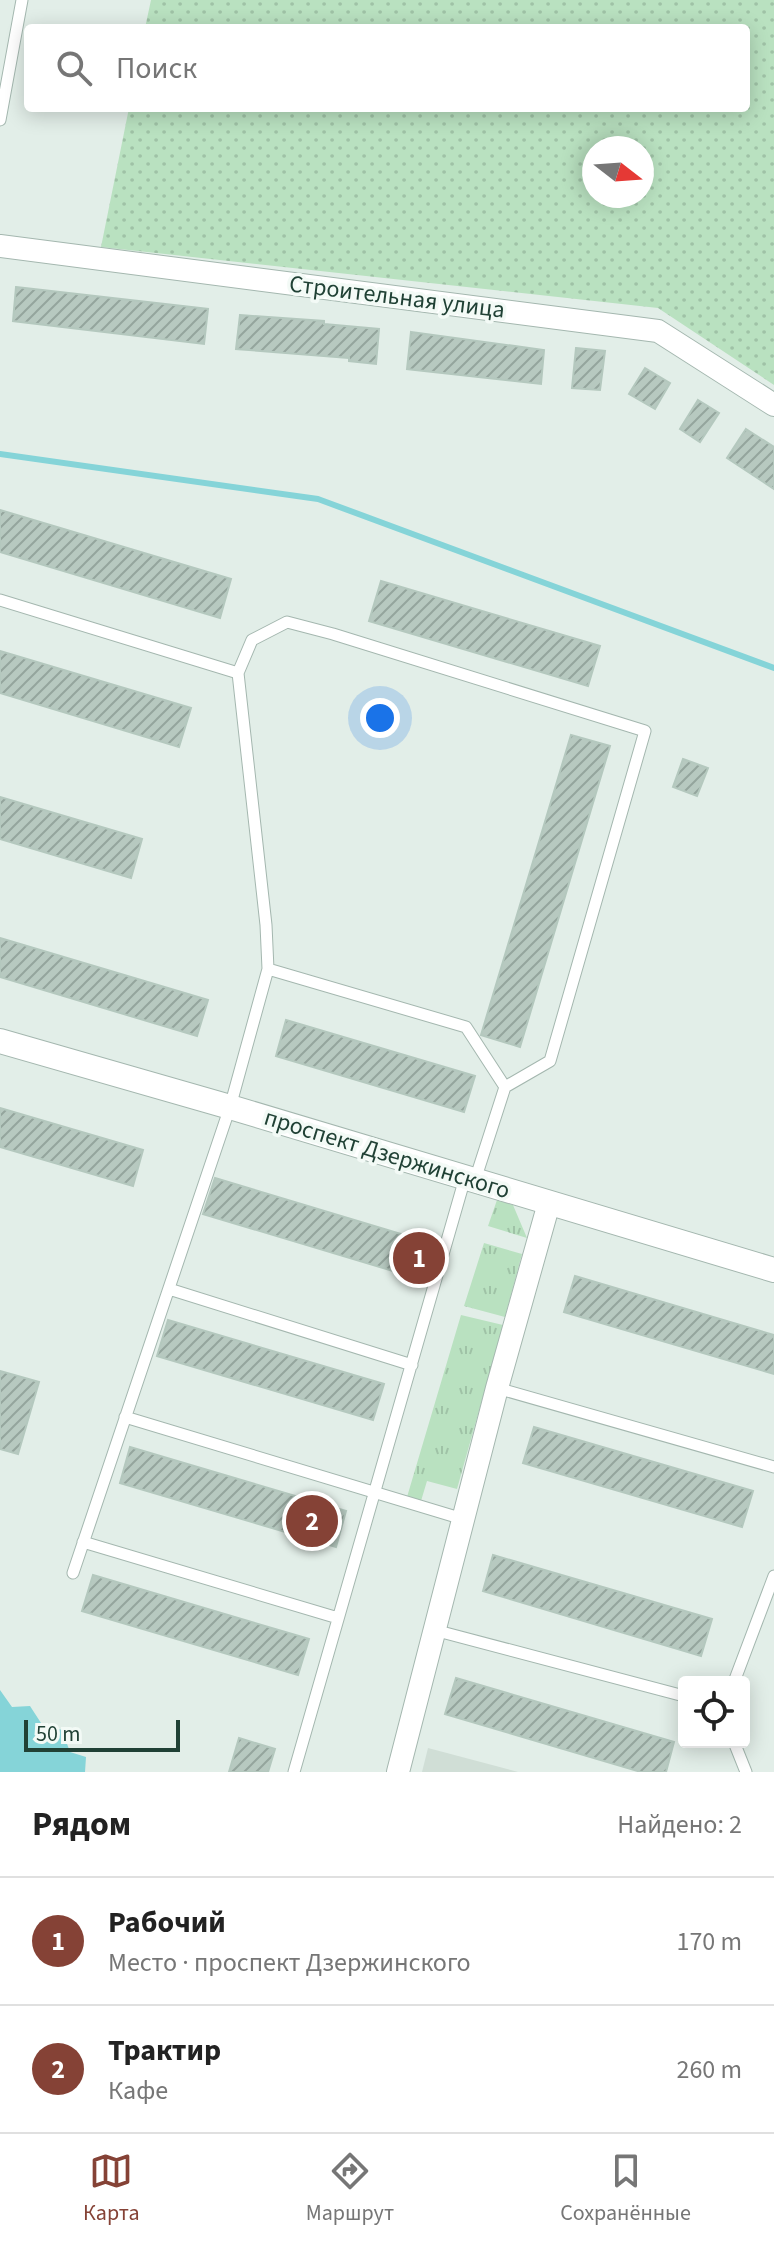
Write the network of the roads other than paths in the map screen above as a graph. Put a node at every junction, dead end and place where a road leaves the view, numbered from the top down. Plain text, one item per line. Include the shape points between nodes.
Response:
1 (22, 0) edge
2 (0, 120) edge
3 (0, 246) edge
4 (774, 405) edge
5 (0, 600) edge
6 (238, 673) junction
7 (268, 969) junction
8 (0, 1041) edge
9 (505, 1087) junction
10 (230, 1107) junction
11 (470, 1179) junction
12 (549, 1203) junction
13 (774, 1270) edge
14 (169, 1289) junction
15 (412, 1365) junction
16 (497, 1388) junction
17 (125, 1417) junction
18 (774, 1467) edge
19 (375, 1492) junction
20 (463, 1519) junction
21 (83, 1542) junction
22 (73, 1573) dead end
23 (774, 1576) edge
24 (338, 1618) junction
25 (434, 1630) junction
26 (736, 1676) edge
27 (678, 1694) edge
28 (736, 1748) edge
29 (294, 1772) edge
30 (398, 1772) edge
31 (746, 1772) edge

1 - 2 lane
3 - 4 street, Строительная улица via 658,331
5 - 6 lane
6 - 7 lane
6 - 9 lane via 252,640 287,622 645,731 550,1061
7 - 9 lane via 466,1027
7 - 10 lane
8 - 10 street, проспект Дзержинского
9 - 11 lane
10 - 11 street, проспект Дзержинского
10 - 14 lane
11 - 12 street, проспект Дзержинского
11 - 15 lane
12 - 13 street, проспект Дзержинского
12 - 16 street
14 - 15 lane
14 - 17 lane
15 - 19 lane
16 - 18 lane
16 - 20 street
17 - 19 lane
17 - 21 lane
19 - 20 lane
19 - 24 lane
20 - 25 street
21 - 22 lane
21 - 24 lane
23 - 26 lane
24 - 29 lane
25 - 27 lane
25 - 30 street
28 - 31 lane

